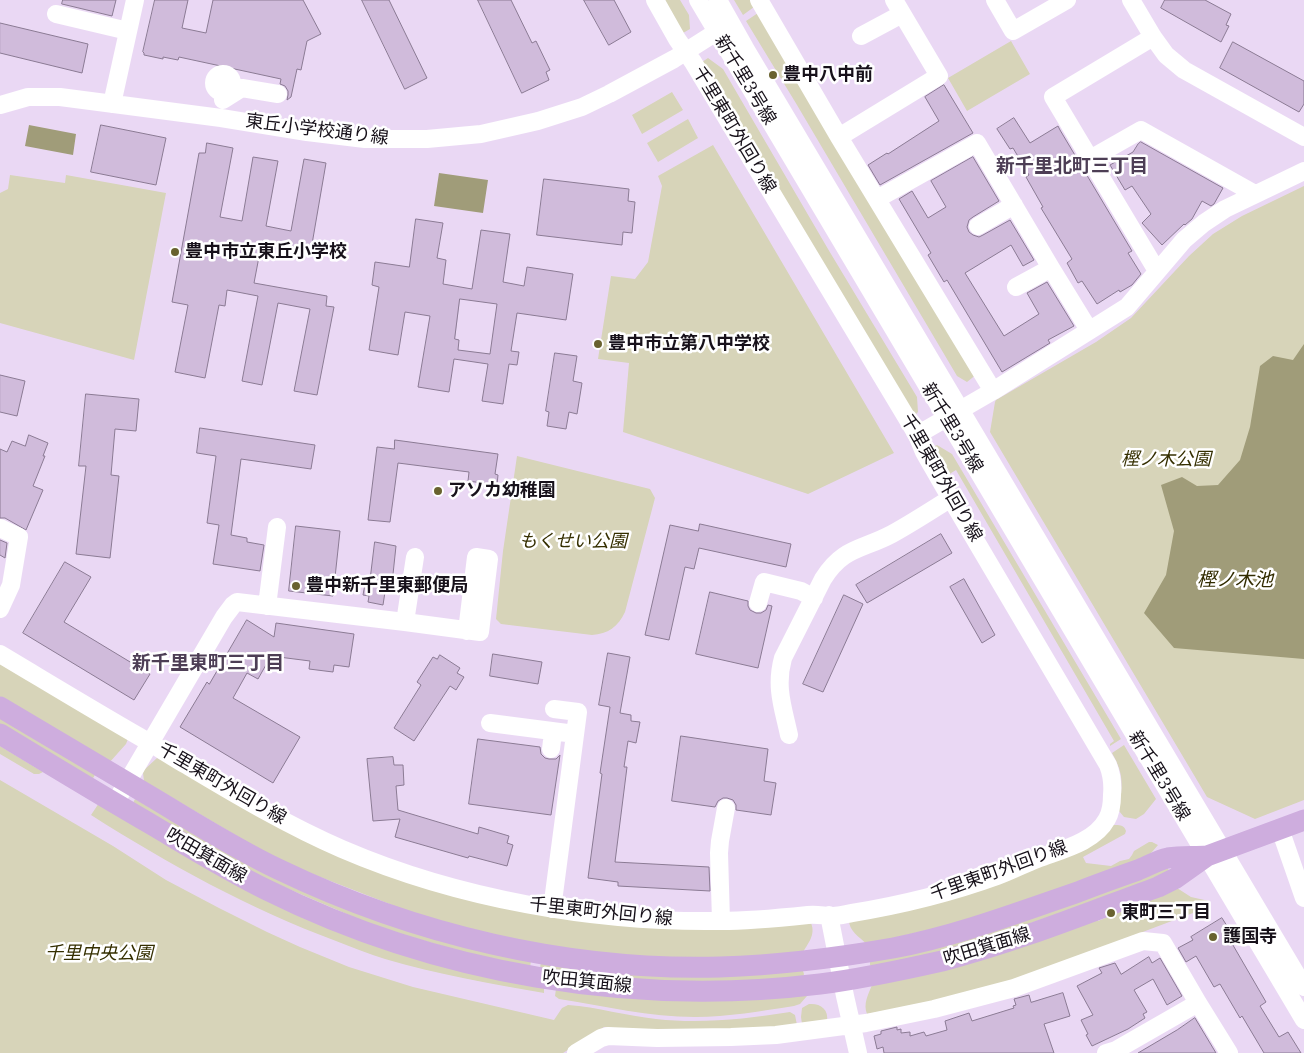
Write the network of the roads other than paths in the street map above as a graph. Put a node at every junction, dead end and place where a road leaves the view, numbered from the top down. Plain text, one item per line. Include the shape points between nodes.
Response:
1 (134, 0) edge
2 (656, 0) edge
3 (698, 0) edge
4 (718, 0) edge
5 (994, 0) edge
6 (1067, 0) edge
7 (1131, 0) edge
8 (764, 2) edge
9 (898, 7) edge
10 (56, 14) dead end
11 (724, 28) junction
12 (128, 31) junction
13 (861, 36) dead end
14 (1153, 37) junction
15 (686, 52) junction
16 (278, 94) dead end
17 (112, 104) junction
18 (0, 105) edge
19 (221, 118) junction
20 (839, 137) junction
21 (1304, 137) edge
22 (1090, 159) junction
23 (1304, 171) edge
24 (1255, 194) junction
25 (877, 200) junction
26 (1014, 205) junction
27 (978, 226) dead end
28 (1051, 268) junction
29 (1158, 271) junction
30 (1016, 287) dead end
31 (1089, 330) junction
32 (993, 391) junction
33 (954, 413) junction
34 (916, 435) junction
35 (951, 498) junction
36 (0, 528) edge
37 (278, 528) dead end
38 (415, 557) dead end
39 (478, 590) dead end
40 (814, 598) junction
41 (758, 603) dead end
42 (267, 606) junction
43 (0, 609) edge
44 (405, 622) junction
45 (0, 654) edge
46 (0, 707) edge
47 (554, 709) dead end
48 (490, 723) dead end
49 (0, 734) edge
50 (575, 734) junction
51 (789, 735) dead end
52 (150, 743) junction
53 (127, 783) junction
54 (115, 803) junction
55 (726, 808) dead end
56 (1304, 820) edge
57 (1280, 829) junction
58 (1215, 853) junction
59 (1298, 863) edge
60 (1304, 898) edge
61 (552, 909) junction
62 (830, 915) junction
63 (721, 921) junction
64 (837, 957) junction
65 (842, 981) junction
66 (1304, 987) edge
67 (1198, 1003) junction
68 (1304, 1020) edge
69 (852, 1025) junction
70 (1114, 1052) edge
71 (576, 1053) edge
72 (858, 1053) edge
73 (1229, 1053) edge

1 - 12 street
2 - 15 street, 千里東町外回り線
3 - 11 street, 新千里3号線
4 - 11 street, 新千里3号線
5 - 6 street via 1013,31
7 - 14 street
8 - 20 street
9 - 13 street
9 - 20 street via 939,76
10 - 12 street via 96,18
11 - 15 street, 東丘小学校通り線
11 - 33 street, 新千里3号線
12 - 17 street
14 - 21 street via 1166,55 1184,70
14 - 22 street via 1053,97
15 - 19 street, 東丘小学校通り線 via 582,107 481,134 427,139 365,139
15 - 34 street, 千里東町外回り線
16 - 19 street via 236,82 220,95
17 - 18 street, 東丘小学校通り線 via 46,96 22,98
17 - 19 street, 東丘小学校通り線
20 - 25 street
22 - 24 street via 1141,130
22 - 29 street
23 - 24 street
24 - 29 street via 1204,223 1184,240
25 - 26 street via 977,142
25 - 32 street
26 - 27 street
26 - 28 street
28 - 30 street
28 - 31 street
29 - 31 street via 1127,307
31 - 32 street
32 - 33 street
33 - 34 street
33 - 58 street, 新千里3号線
34 - 35 street, 千里東町外回り線
35 - 40 street via 891,535 840,559 830,569
35 - 62 street, 千里東町外回り線 via 1108,765 1113,784 1109,813 1102,825 1086,839 998,875 908,902
36 - 43 street via 19,537 11,585
37 - 42 street
38 - 44 street
39 - 44 street via 467,631
40 - 41 street via 795,589 764,582
40 - 51 street via 783,658 780,673 779,690
42 - 44 street
42 - 52 street via 237,602 233,605
45 - 52 street, 千里東町外回り線
46 - 53 main road, 吹田箕面線
47 - 50 street via 578,712
48 - 50 street via 552,740
49 - 54 main road, 吹田箕面線
50 - 61 street
52 - 53 street
52 - 61 street, 千里東町外回り線 via 265,811 345,850 454,888
53 - 54 street
53 - 64 main road, 吹田箕面線 via 252,856 314,886 406,921 482,942 570,958 648,965 766,965
54 - 65 main road, 吹田箕面線 via 268,891 358,929 453,959 540,977 628,988 737,990
55 - 63 street via 719,853
56 - 57 main road, 吹田箕面線
57 - 58 main road, 吹田箕面線
57 - 59 street
58 - 64 main road, 吹田箕面線 via 1167,858 968,930
58 - 65 main road, 吹田箕面線 via 1158,887 1021,938 945,960
58 - 66 street
58 - 68 street
59 - 60 street
61 - 63 street, 千里東町外回り線 via 656,920
62 - 63 street, 千里東町外回り線
62 - 64 street
64 - 65 street
65 - 69 street
67 - 69 street via 1163,943 1143,941 1014,988 934,1009
67 - 70 street
67 - 73 street
69 - 71 street via 722,1038 608,1036
69 - 72 street

